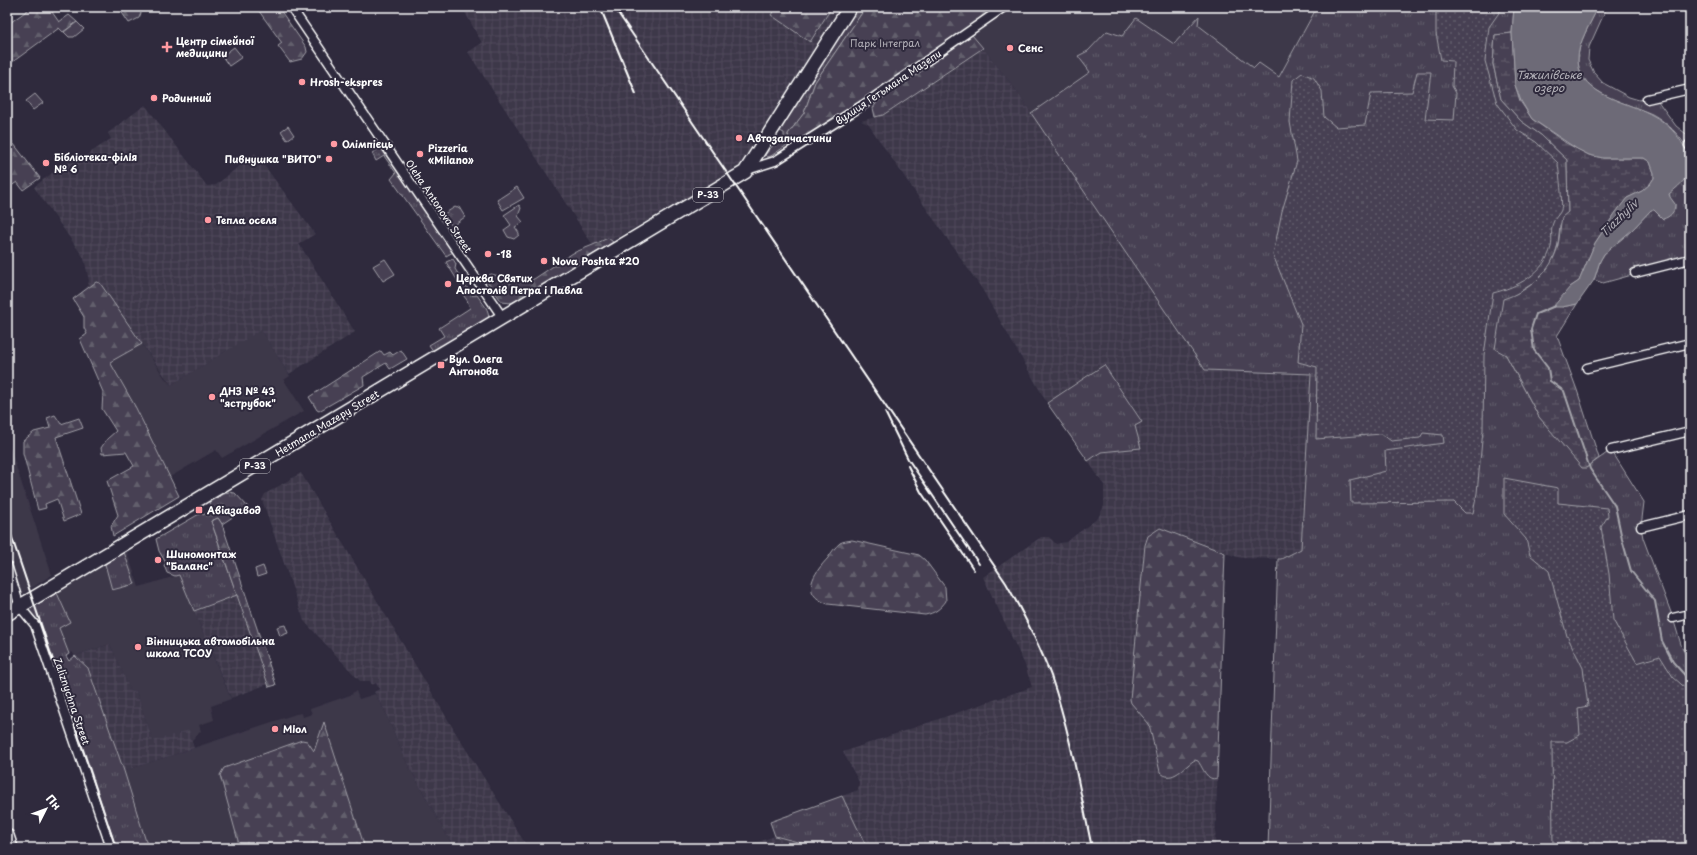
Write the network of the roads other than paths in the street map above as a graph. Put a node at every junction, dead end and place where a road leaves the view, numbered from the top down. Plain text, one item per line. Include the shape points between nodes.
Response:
1 (290, 7) edge
2 (850, 7) edge
3 (1004, 7) edge
4 (1690, 89) edge
5 (1647, 99) dead end
6 (747, 170) junction
7 (1690, 259) edge
8 (1635, 273) dead end
9 (503, 318) junction
10 (1690, 343) edge
11 (1587, 368) dead end
12 (1690, 431) edge
13 (1611, 450) dead end
14 (1690, 515) edge
15 (1640, 527) dead end
16 (7, 565) edge
17 (20, 606) junction
18 (7, 614) edge
19 (1690, 614) edge
20 (1673, 618) dead end
21 (7, 836) edge
22 (11, 848) edge
23 (111, 848) edge

1 - 9 street, Oleha Antonova Street
2 - 6 main road, вулиця Гетьмана Мазепи / Р-33
3 - 6 street, вулиця Гетьмана Мазепи via 862,105 775,161
4 - 5 street
6 - 9 main road, вулиця Гетьмана Мазепи / Р-33
7 - 8 street
9 - 17 main road, Hetmana Mazepy Street / Р-33
10 - 11 street
12 - 13 street
14 - 15 street
16 - 17 street, Zaliznychna Street
17 - 18 main road, Hetmana Mazepy Street / Р-33
17 - 23 street, Zaliznychna Street via 35,625
19 - 20 street
21 - 22 main road

